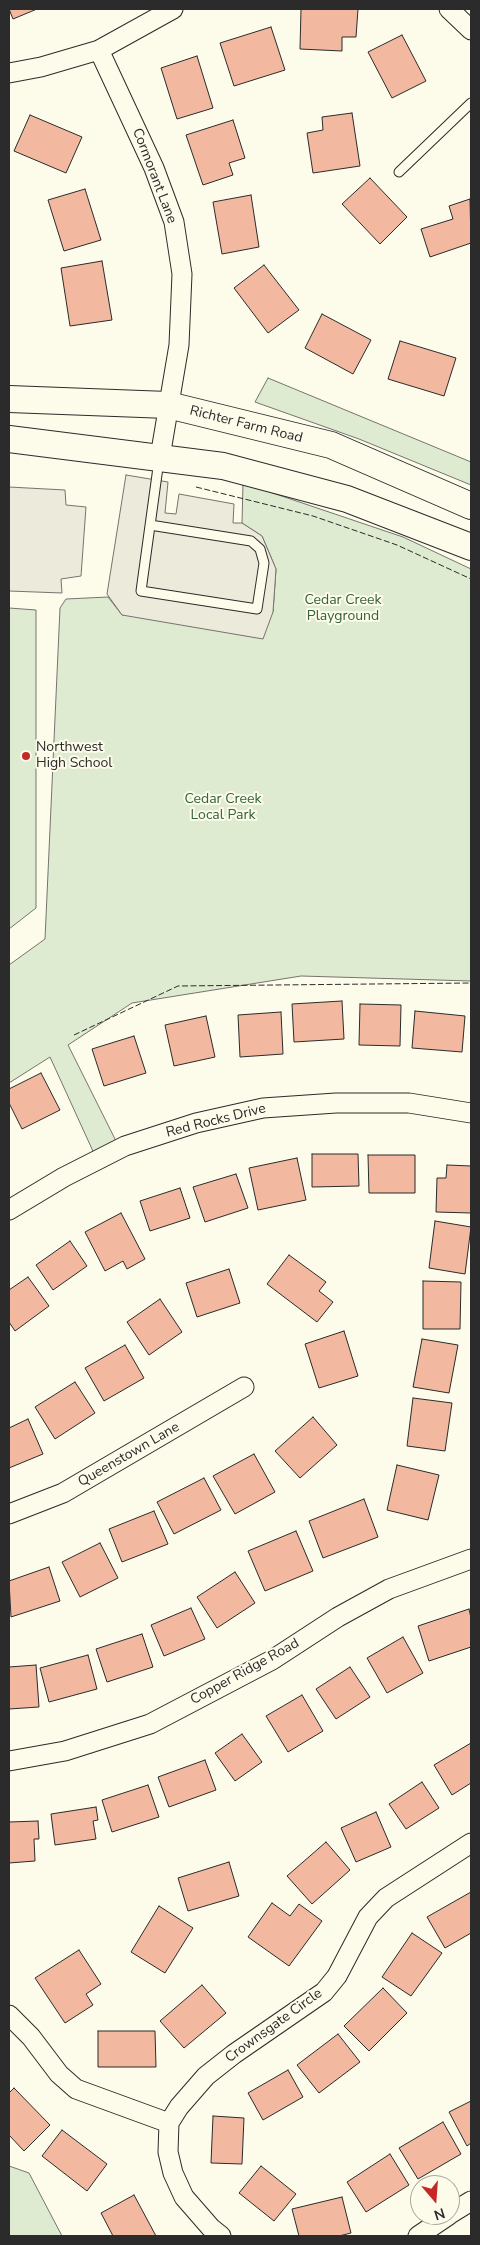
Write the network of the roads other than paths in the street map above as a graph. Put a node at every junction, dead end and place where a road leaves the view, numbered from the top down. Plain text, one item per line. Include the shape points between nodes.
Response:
1 (173, 9) edge
2 (448, 9) edge
3 (471, 30) edge
4 (99, 50) junction
5 (9, 73) edge
6 (471, 103) edge
7 (399, 172) dead end
8 (9, 398) edge
9 (168, 405) junction
10 (9, 439) edge
11 (160, 457) junction
12 (471, 506) edge
13 (150, 525) junction
14 (471, 547) edge
15 (471, 1113) edge
16 (9, 1210) edge
17 (244, 1387) dead end
18 (9, 1514) edge
19 (471, 1559) edge
20 (9, 1761) edge
21 (471, 1843) edge
22 (9, 2015) edge
23 (169, 2123) junction
24 (471, 2201) edge
25 (460, 2208) edge
26 (434, 2225) edge
27 (221, 2236) edge
28 (418, 2236) edge

1 - 4 street
2 - 3 street
4 - 5 street via 41,68
4 - 9 street, Cormorant Lane via 154,168 174,222 182,274 179,345
6 - 7 lane
8 - 9 main road, Richter Farm Road
9 - 11 street, Cormorant Lane
9 - 12 main road, Richter Farm Road via 331,445
10 - 11 main road
11 - 13 lane
11 - 14 main road via 223,466 347,499
13 - 13 lane via 251,540 260,549 264,562 257,609 141,591
15 - 16 street, Red Rocks Drive via 409,1103 263,1108 196,1123 125,1146
17 - 18 street, Queenstown Lane via 63,1493
19 - 20 street, Copper Ridge Road via 389,1589 338,1617 272,1660 150,1724 65,1751
21 - 23 street, Crownsgate Circle via 386,1898 368,1917 338,1976 324,1992 206,2076 179,2106
22 - 23 street via 76,2090
23 - 27 street via 168,2152 184,2197
24 - 25 street
26 - 28 street

